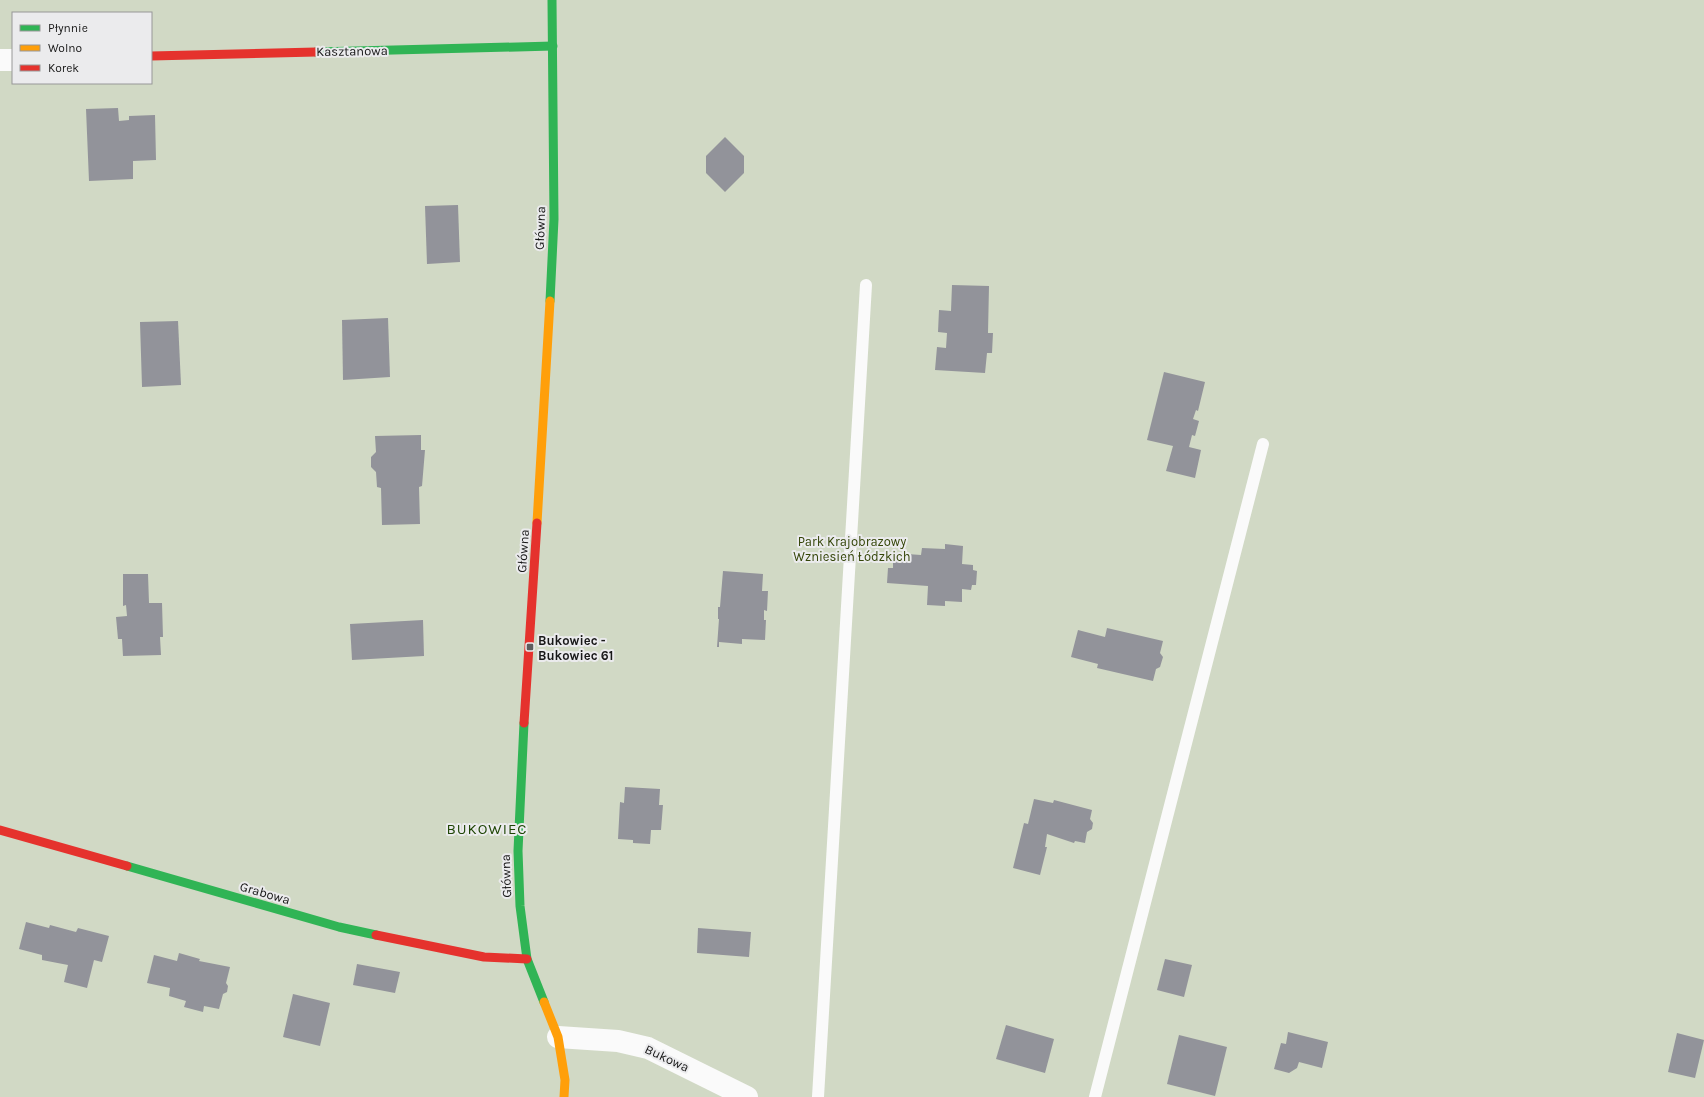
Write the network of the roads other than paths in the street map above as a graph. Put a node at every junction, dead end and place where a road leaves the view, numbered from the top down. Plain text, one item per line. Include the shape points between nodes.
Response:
1 (552, 0) edge
2 (553, 46) junction
3 (152, 56) edge
4 (0, 60) edge
5 (12, 60) edge
6 (866, 285) dead end
7 (1263, 444) dead end
8 (0, 830) edge
9 (527, 959) junction
10 (558, 1037) junction
11 (564, 1097) edge
12 (747, 1097) edge
13 (818, 1097) edge
14 (1095, 1097) edge

1 - 2 street, Główna
2 - 3 street, Kasztanowa
2 - 9 street, Główna via 554,219 546,401 518,851 520,906
4 - 5 street
6 - 13 lane
7 - 14 lane
8 - 9 street, Grabowa via 339,927 484,957
9 - 10 street, Główna
10 - 11 street, Główna via 565,1080
10 - 12 street, Bukowa via 618,1041 648,1048

